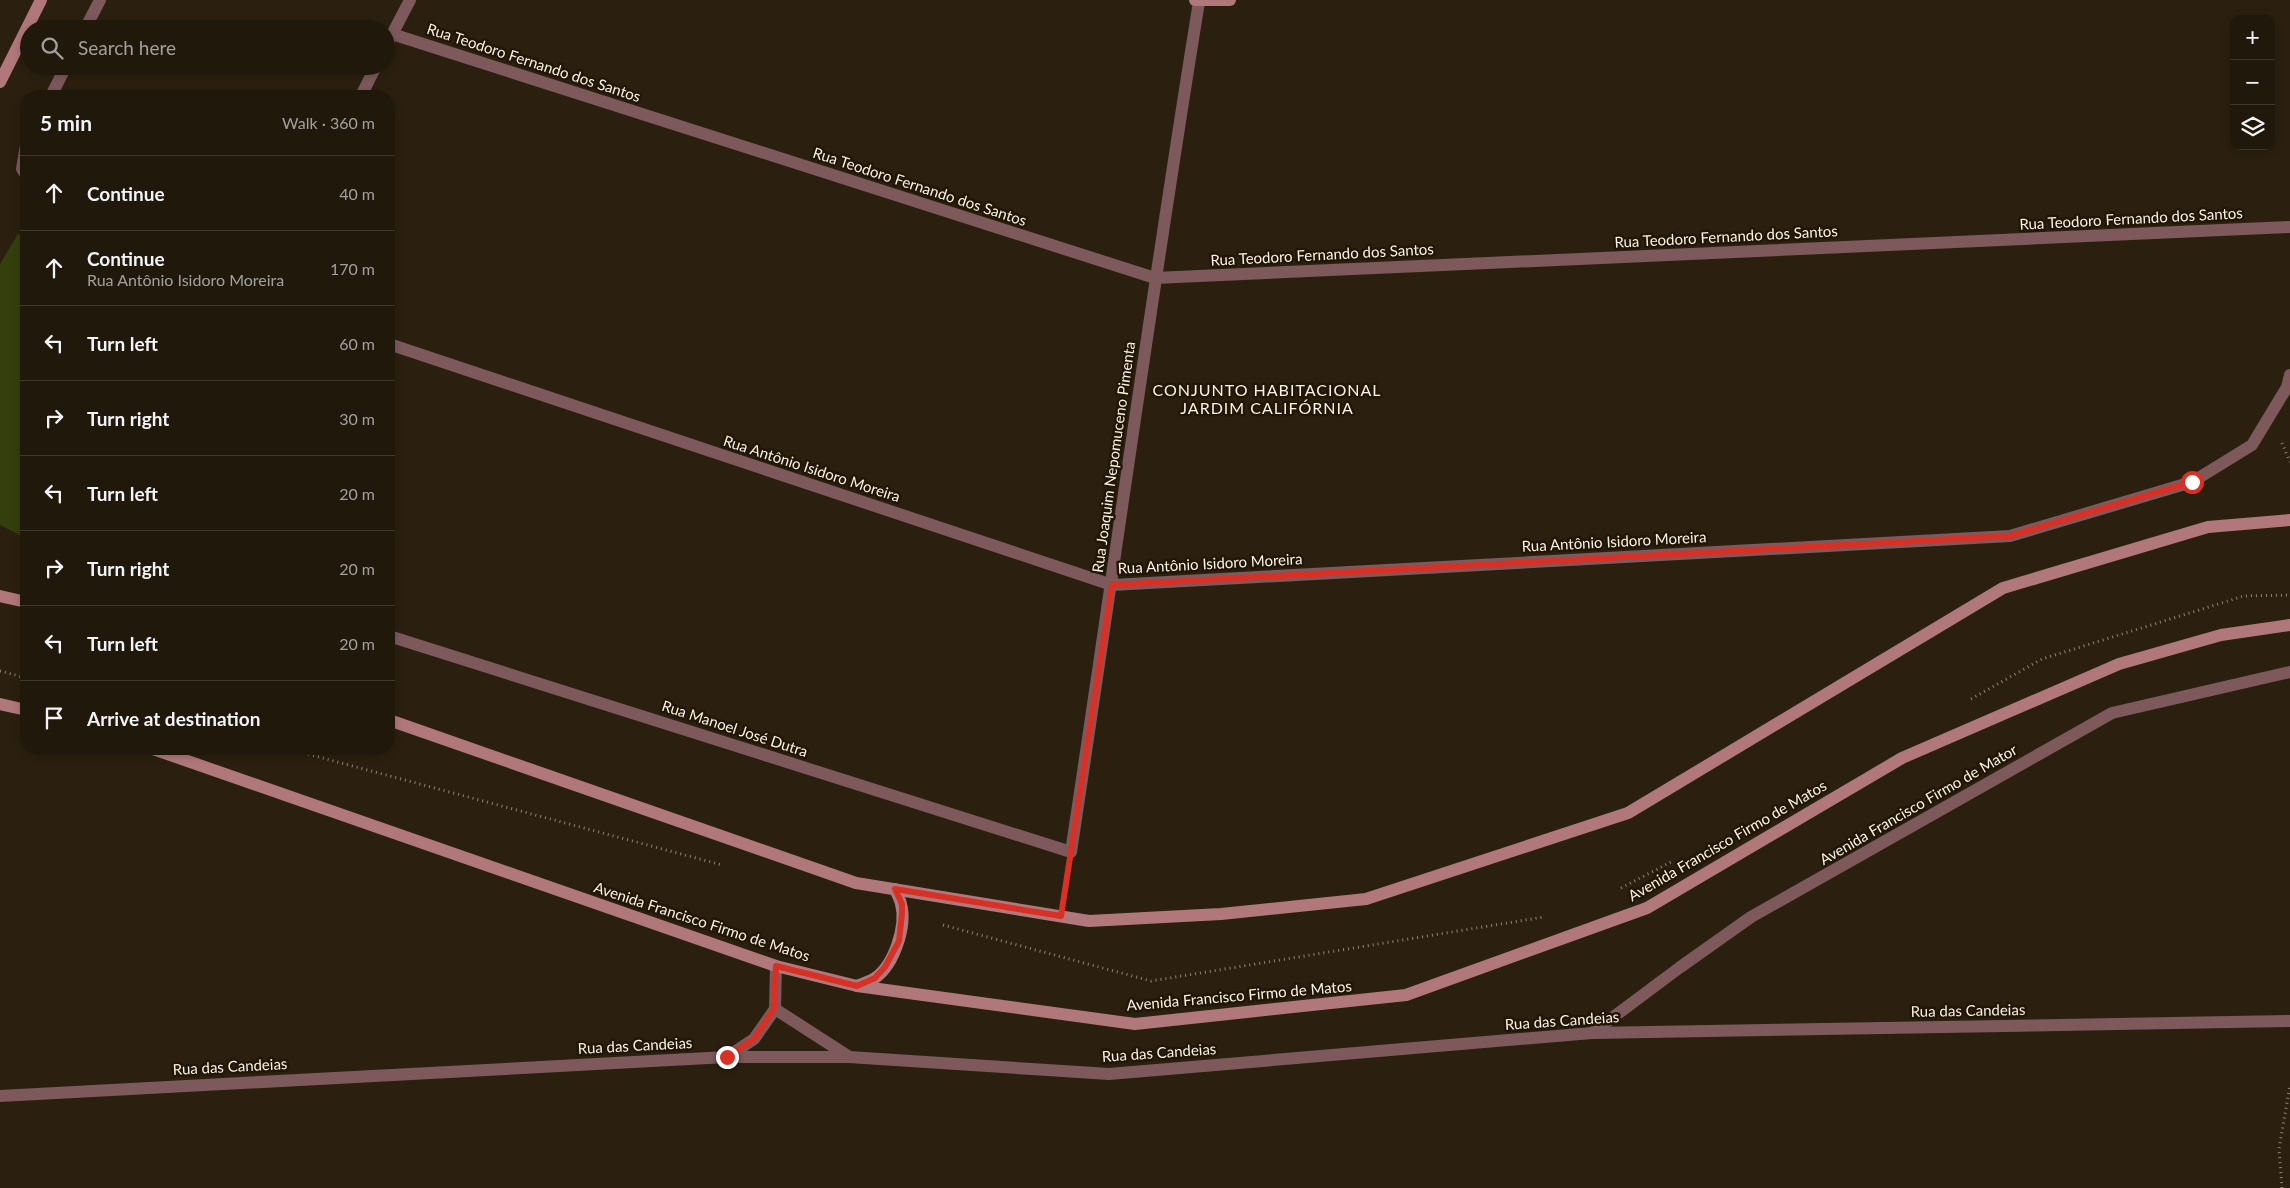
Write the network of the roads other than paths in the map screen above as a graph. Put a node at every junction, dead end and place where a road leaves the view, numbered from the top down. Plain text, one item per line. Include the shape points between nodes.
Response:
1 (41, 0) edge
2 (100, 0) edge
3 (410, 0) edge
4 (1230, 0) edge
5 (1197, 1) edge
6 (31, 20) edge
7 (90, 20) edge
8 (395, 28) edge
9 (395, 35) edge
10 (20, 42) edge
11 (62, 75) edge
12 (372, 75) edge
13 (0, 82) edge
14 (54, 90) edge
15 (364, 90) edge
16 (2290, 227) edge
17 (1155, 278) junction
18 (395, 346) edge
19 (2290, 375) edge
20 (2290, 520) edge
21 (1112, 585) junction
22 (0, 596) edge
23 (20, 601) edge
24 (2290, 625) edge
25 (395, 638) edge
26 (2290, 672) edge
27 (0, 704) edge
28 (20, 709) edge
29 (395, 722) edge
30 (170, 755) edge
31 (1071, 852) joint
32 (895, 889) junction
33 (776, 966) junction
34 (857, 986) junction
35 (774, 1009) junction
36 (2290, 1021) edge
37 (1592, 1033) junction
38 (727, 1057) junction
39 (849, 1057) junction
40 (0, 1096) edge

1 - 6 street
2 - 7 street
3 - 8 street
4 - 5 street
5 - 17 street, Rua Joaquim Nepomuceno Pimenta
9 - 17 street, Rua Teodoro Fernando dos Santos
10 - 13 street
11 - 14 street
12 - 15 street
16 - 17 street, Rua Teodoro Fernando dos Santos
17 - 21 street, Rua Joaquim Nepomuceno Pimenta
18 - 21 street, Rua Antônio Isidoro Moreira
19 - 21 street, Rua Antônio Isidoro Moreira via 2252,445 2192,482 2010,536
20 - 32 street via 2208,526 2003,588 1628,813 1366,899 1212,914 1089,921
21 - 31 street, Rua Joaquim Nepomuceno Pimenta
22 - 23 street
24 - 34 street, Avenida Francisco Firmo de Matos via 2221,635 2119,664 1902,758 1647,908 1406,995 1135,1024
25 - 31 street, Rua Manoel José Dutra
26 - 37 street, Avenida Francisco Firmo de Mator via 2112,713 1751,917
27 - 28 street
29 - 32 street via 856,883
30 - 33 street, Avenida Francisco Firmo de Matos
32 - 34 street via 902,904 899,941 875,978
33 - 34 street, Avenida Francisco Firmo de Matos
33 - 35 street
35 - 38 street via 754,1039
35 - 39 street
36 - 37 street, Rua das Candeias
37 - 39 street, Rua das Candeias via 1109,1074
38 - 39 street, Rua das Candeias
38 - 40 street, Rua das Candeias

